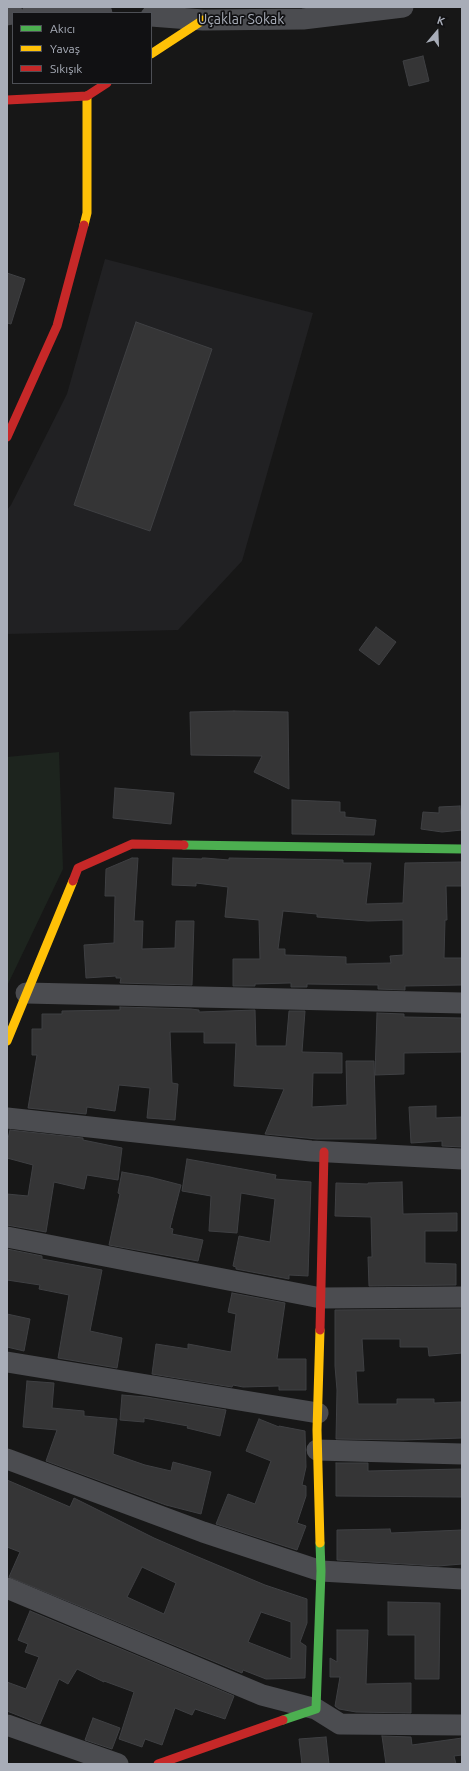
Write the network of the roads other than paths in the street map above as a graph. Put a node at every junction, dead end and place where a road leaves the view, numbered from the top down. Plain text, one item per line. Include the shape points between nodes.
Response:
1 (403, 7) edge
2 (51, 12) edge
3 (86, 12) edge
4 (209, 14) edge
5 (152, 16) edge
6 (152, 53) edge
7 (105, 84) edge
8 (87, 96) junction
9 (7, 100) edge
10 (7, 438) edge
11 (462, 849) edge
12 (26, 993) junction
13 (462, 1003) edge
14 (7, 1041) edge
15 (7, 1118) edge
16 (324, 1152) junction
17 (462, 1159) edge
18 (7, 1238) edge
19 (462, 1297) edge
20 (321, 1298) junction
21 (7, 1362) edge
22 (318, 1413) junction
23 (317, 1450) junction
24 (462, 1454) edge
25 (7, 1459) edge
26 (321, 1571) junction
27 (462, 1579) edge
28 (7, 1588) edge
29 (316, 1709) junction
30 (7, 1725) edge
31 (462, 1725) edge
32 (118, 1764) edge
33 (158, 1764) edge

1 - 4 street, Uçaklar Sokak via 302,19
2 - 3 street
4 - 5 street, Uçaklar Sokak
4 - 6 street
7 - 8 street
8 - 9 street
8 - 10 street via 86,213 57,326
11 - 12 street via 132,844 78,868
12 - 13 street
12 - 14 street
15 - 16 street
16 - 17 street
16 - 20 street
18 - 20 street
19 - 20 street
20 - 22 street
21 - 22 street
22 - 23 street
23 - 24 street
23 - 26 street
25 - 26 street via 203,1532
26 - 27 street
26 - 29 street
28 - 29 street via 262,1695
29 - 31 street via 340,1724
29 - 33 street
30 - 32 street

